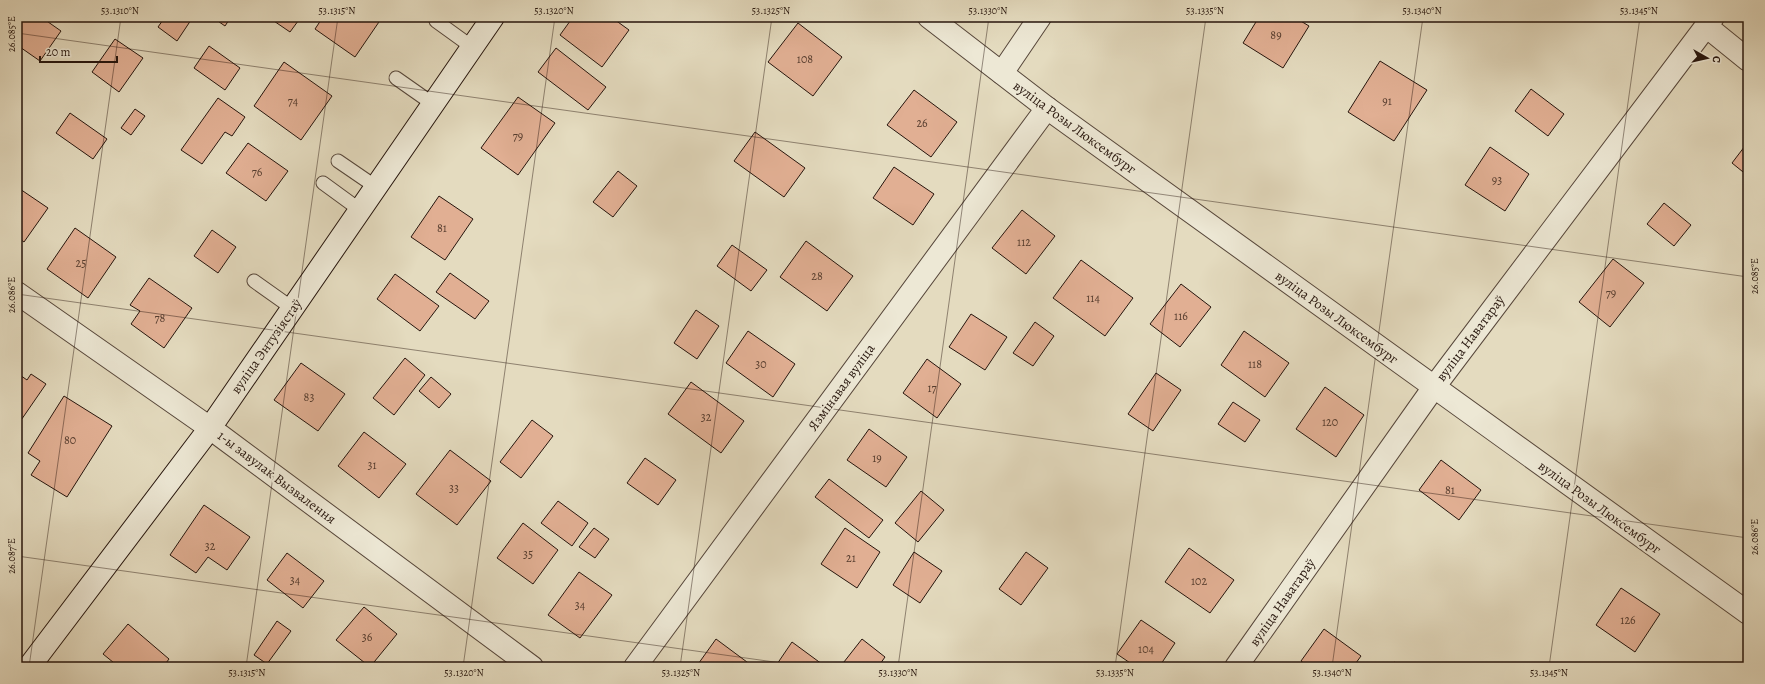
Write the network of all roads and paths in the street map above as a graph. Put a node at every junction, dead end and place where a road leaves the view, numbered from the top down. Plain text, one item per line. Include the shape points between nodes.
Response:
1 (493, 17) edge
2 (930, 17) edge
3 (1040, 17) edge
4 (436, 21) dead end
5 (1710, 22) edge
6 (472, 47) junction
7 (1748, 60) edge
8 (1002, 73) junction
9 (396, 78) dead end
10 (433, 104) junction
11 (1047, 108) junction
12 (338, 160) dead end
13 (323, 183) dead end
14 (376, 187) junction
15 (360, 210) junction
16 (254, 281) dead end
17 (17, 293) edge
18 (292, 308) junction
19 (1434, 387) junction
20 (210, 428) junction
21 (1748, 613) edge
22 (29, 667) edge
23 (532, 667) edge
24 (635, 667) edge
25 (1236, 667) edge

1 - 6 street, вуліца Энтузіястаў
2 - 8 street, вуліца Розы Люксембург
3 - 8 street
4 - 6 lane
5 - 7 street
5 - 19 street, вуліца Наватараў
6 - 10 street, вуліца Энтузіястаў
8 - 11 street, вуліца Розы Люксембург
9 - 10 lane
10 - 14 street, вуліца Энтузіястаў
11 - 19 street, вуліца Розы Люксембург
11 - 24 street, Язмінавая вуліца
12 - 14 lane
13 - 15 lane
14 - 15 street, вуліца Энтузіястаў
15 - 18 street, вуліца Энтузіястаў
16 - 18 lane
17 - 20 street, 1-ы завулак Вызвалення
18 - 20 street, вуліца Энтузіястаў
19 - 21 street, вуліца Розы Люксембург
19 - 25 street, вуліца Наватараў
20 - 22 street, вуліца Энтузіястаў
20 - 23 street, 1-ы завулак Вызвалення

